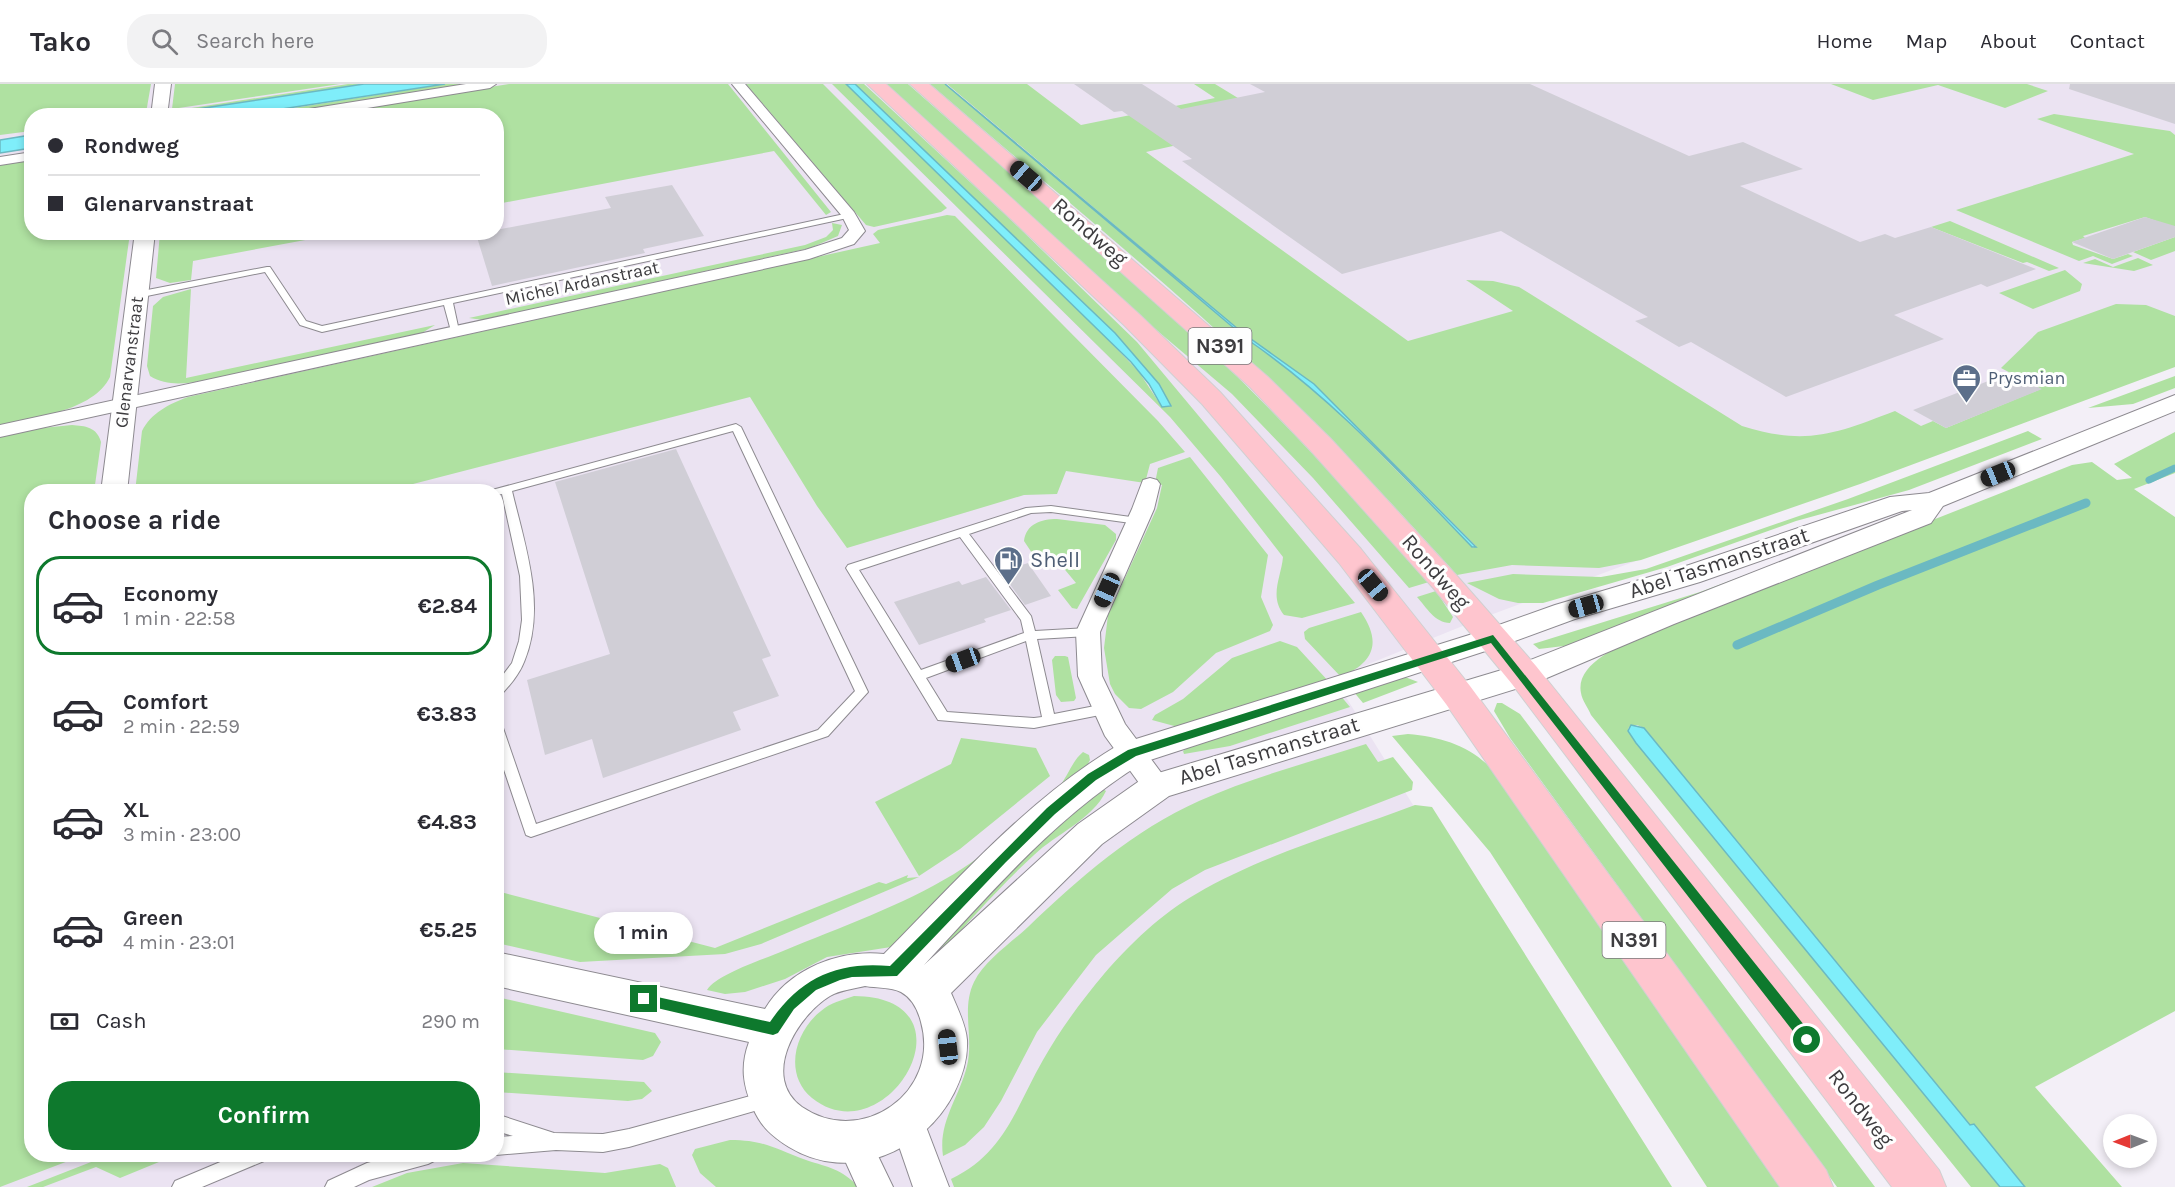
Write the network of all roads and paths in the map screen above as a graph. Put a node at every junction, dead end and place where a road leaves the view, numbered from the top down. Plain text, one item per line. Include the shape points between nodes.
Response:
1 (163, 84) edge
2 (490, 84) edge
3 (738, 84) edge
4 (876, 84) edge
5 (919, 84) edge
6 (160, 108) edge
7 (340, 108) edge
8 (24, 157) edge
9 (0, 161) edge
10 (849, 215) junction
11 (144, 240) edge
12 (137, 296) junction
13 (448, 302) junction
14 (455, 331) junction
15 (2175, 402) edge
16 (125, 403) junction
17 (0, 431) edge
18 (1150, 483) dead end
19 (115, 484) edge
20 (504, 490) edge
21 (504, 501) edge
22 (1933, 501) junction
23 (1138, 520) junction
24 (962, 532) junction
25 (1088, 632) junction
26 (1030, 635) junction
27 (1493, 638) junction
28 (1430, 657) junction
29 (1524, 675) junction
30 (918, 676) junction
31 (504, 682) edge
32 (1458, 695) junction
33 (1105, 709) junction
34 (1049, 720) junction
35 (504, 749) edge
36 (1132, 753) junction
37 (1157, 786) junction
38 (504, 971) edge
39 (909, 981) junction
40 (773, 1029) junction
41 (769, 1099) junction
42 (908, 1123) junction
43 (504, 1125) edge
44 (556, 1141) junction
45 (854, 1143) junction
46 (504, 1145) edge
47 (241, 1162) edge
48 (403, 1162) edge
49 (181, 1187) edge
50 (334, 1187) edge
51 (875, 1187) edge
52 (931, 1187) edge
53 (1809, 1187) edge
54 (1922, 1187) edge

1 - 6 street
2 - 7 street
3 - 10 street
4 - 28 main road, Rondweg / N391 via 1211,398 1350,556
5 - 27 main road, Rondweg / N391 via 1258,382 1321,445
8 - 9 street
10 - 13 lane
10 - 14 street, Michel Ardanstraat via 856,235 831,248
11 - 12 street, Glenarvanstraat
12 - 13 lane via 267,268 303,323 322,329
12 - 16 street, Glenarvanstraat
13 - 14 lane
14 - 16 street, Michel Ardanstraat
15 - 22 street, Abel Tasmanstraat
16 - 17 street, Michel Ardanstraat
16 - 19 street, Glenarvanstraat
18 - 23 street
20 - 35 lane via 736,427 862,692 823,733 531,831
21 - 31 lane via 525,570 530,621 518,664
22 - 27 street, Abel Tasmanstraat via 1899,503
22 - 29 street, Abel Tasmanstraat via 1922,517
23 - 24 lane via 1030,510
23 - 25 street
24 - 26 lane via 1026,619
24 - 30 lane via 852,568
25 - 26 lane
25 - 33 street via 1090,676
26 - 30 lane
26 - 34 lane
27 - 28 street, Abel Tasmanstraat
27 - 29 main road, Rondweg / N391
28 - 32 main road, Rondweg / N391
28 - 36 street, Abel Tasmanstraat
29 - 32 street, Abel Tasmanstraat
29 - 54 main road, Rondweg / N391
30 - 34 lane via 943,717 1034,723
32 - 37 street, Abel Tasmanstraat
32 - 53 main road, Rondweg / N391
33 - 34 lane
33 - 36 street
36 - 37 street
36 - 39 street, Abel Tasmanstraat via 1092,777 1001,858
37 - 39 street, Abel Tasmanstraat via 1090,834
38 - 40 street
39 - 40 street via 866,969 838,974 812,986 789,1005
39 - 42 street via 945,1022 948,1047 943,1074 929,1099
40 - 41 street via 764,1052
41 - 44 lane via 629,1138 603,1143
41 - 45 street via 783,1119 803,1134 828,1142
42 - 45 street via 883,1138
42 - 52 street
43 - 44 lane
44 - 46 lane
45 - 51 street
47 - 49 lane
48 - 50 lane

